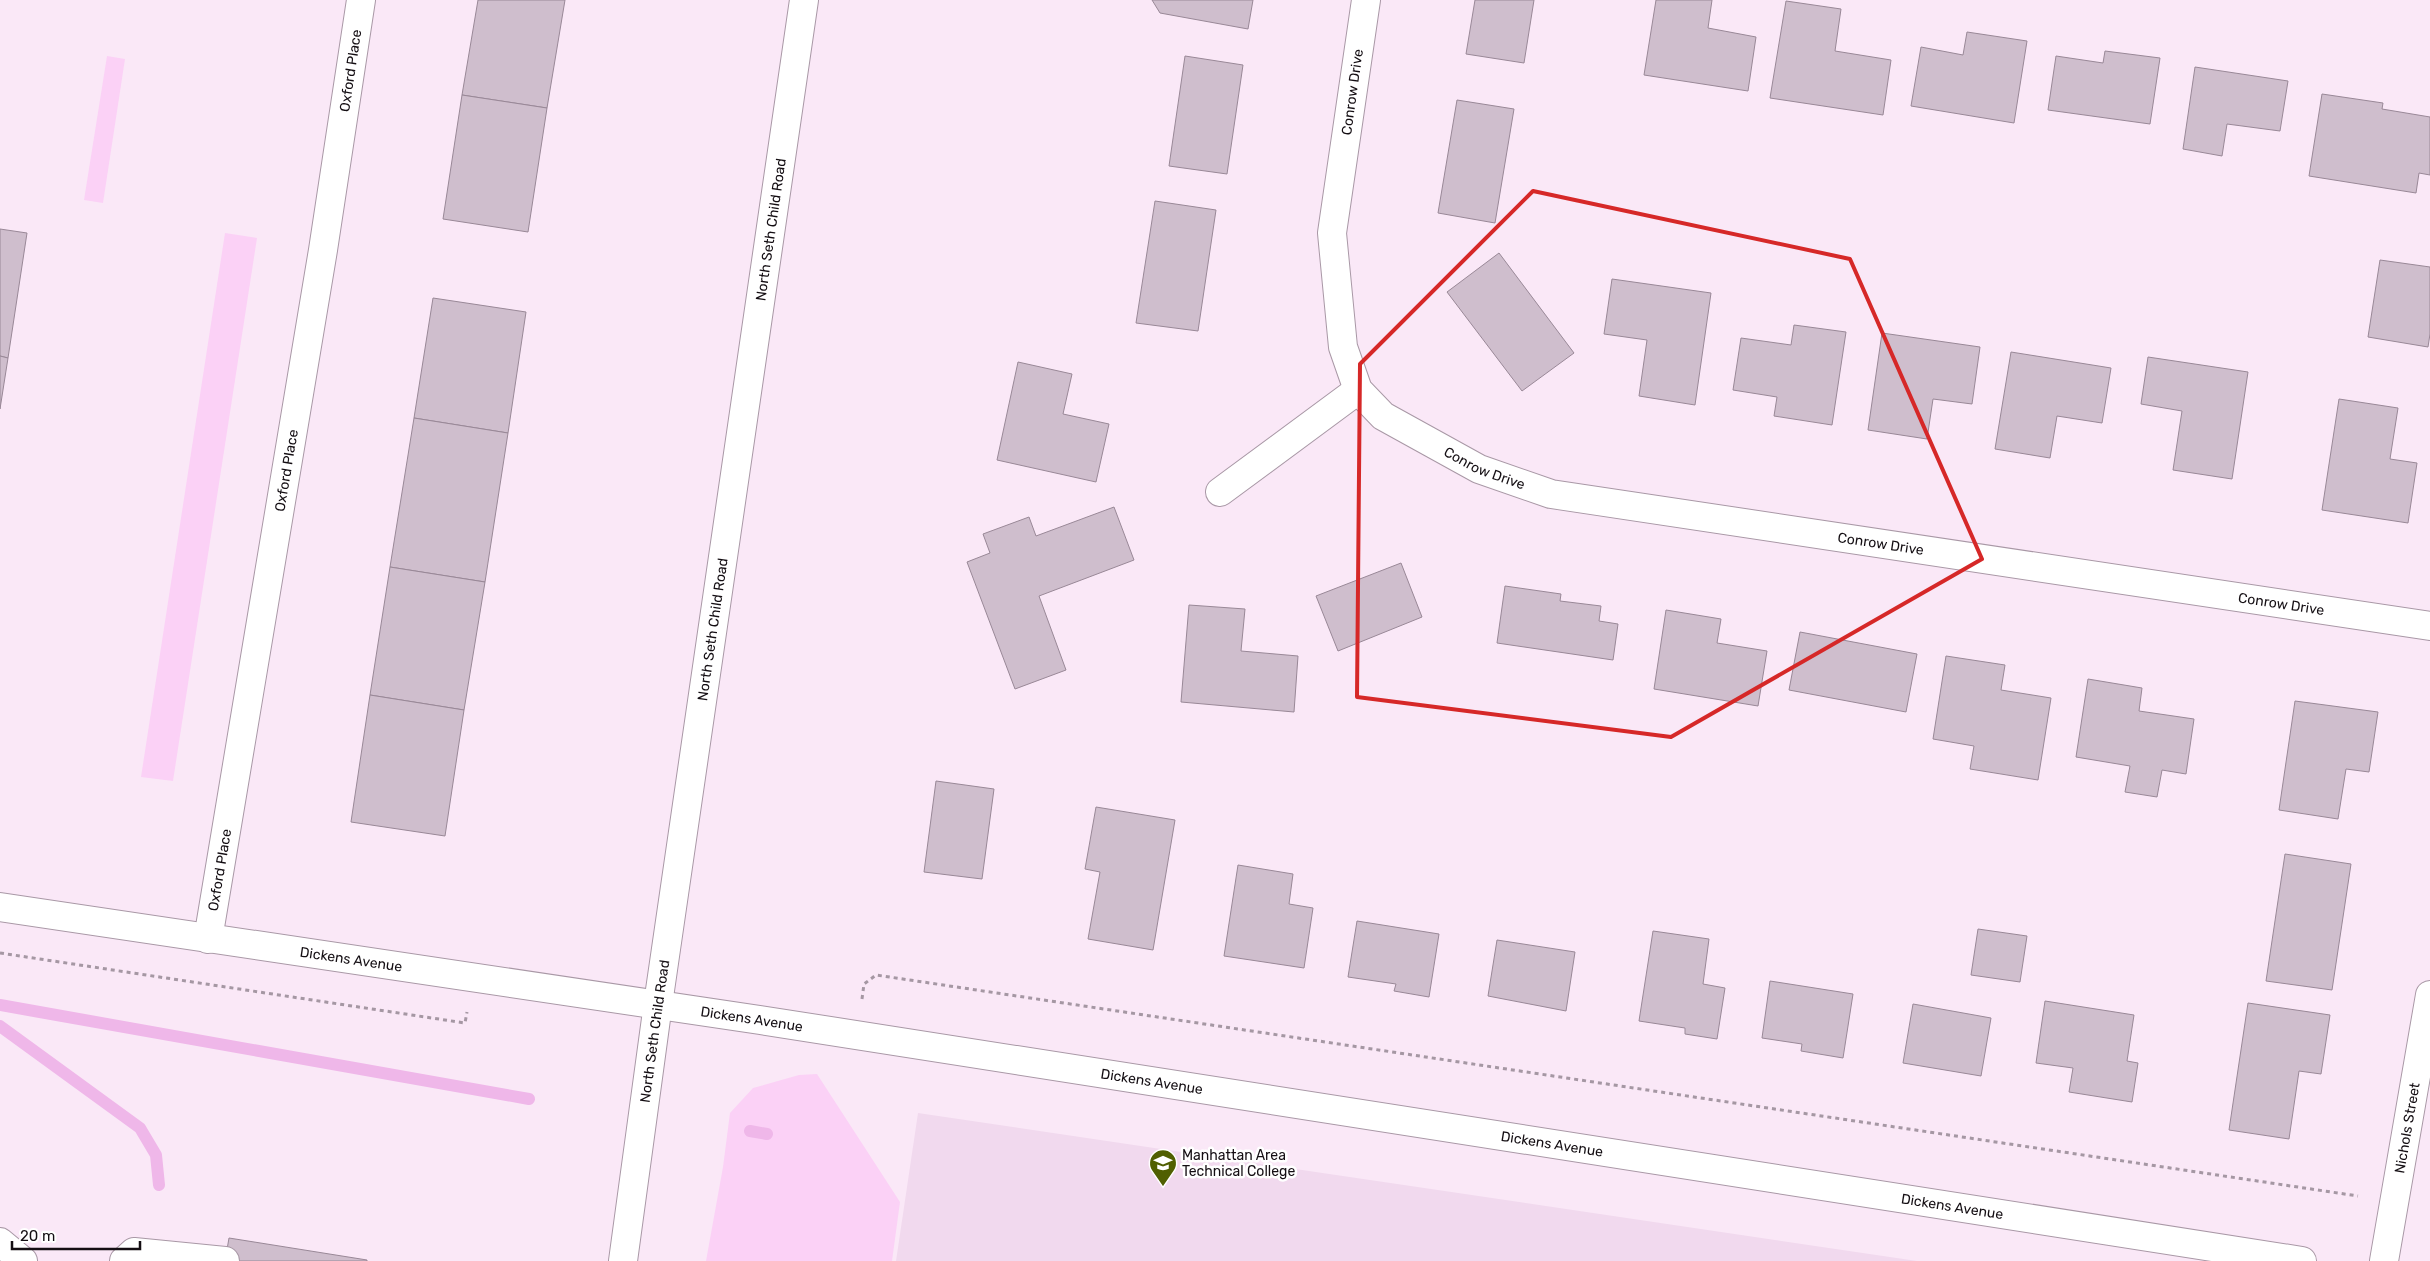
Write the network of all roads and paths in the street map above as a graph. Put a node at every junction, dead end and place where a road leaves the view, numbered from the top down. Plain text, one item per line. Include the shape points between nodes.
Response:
1 (360, 0) edge
2 (804, 0) edge
3 (1366, 0) edge
4 (1358, 390) junction
5 (1220, 492) dead end
6 (2430, 626) edge
7 (0, 907) edge
8 (208, 939) junction
9 (0, 953) edge
10 (473, 977) junction
11 (2430, 995) edge
12 (862, 1002) dead end
13 (658, 1004) junction
14 (2394, 1202) junction
15 (0, 1242) edge
16 (23, 1261) edge
17 (124, 1261) edge
18 (225, 1261) edge
19 (623, 1261) edge
20 (2302, 1261) edge
21 (2384, 1261) edge

1 - 8 street, Oxford Place via 323,250
2 - 13 street, North Seth Child Road
3 - 4 street, Conrow Drive via 1332,233 1343,348
4 - 5 street
4 - 6 street, Conrow Drive via 1383,416 1479,469 1551,494
7 - 8 street, Dickens Avenue
8 - 10 street, Dickens Avenue
9 - 10 path via 465,1023
10 - 13 street, Dickens Avenue
11 - 14 street, Nichols Street
12 - 14 path via 864,984 876,975
13 - 19 street, North Seth Child Road
13 - 20 street, Dickens Avenue
14 - 21 street, Nichols Street
15 - 16 street
17 - 18 street via 134,1252

